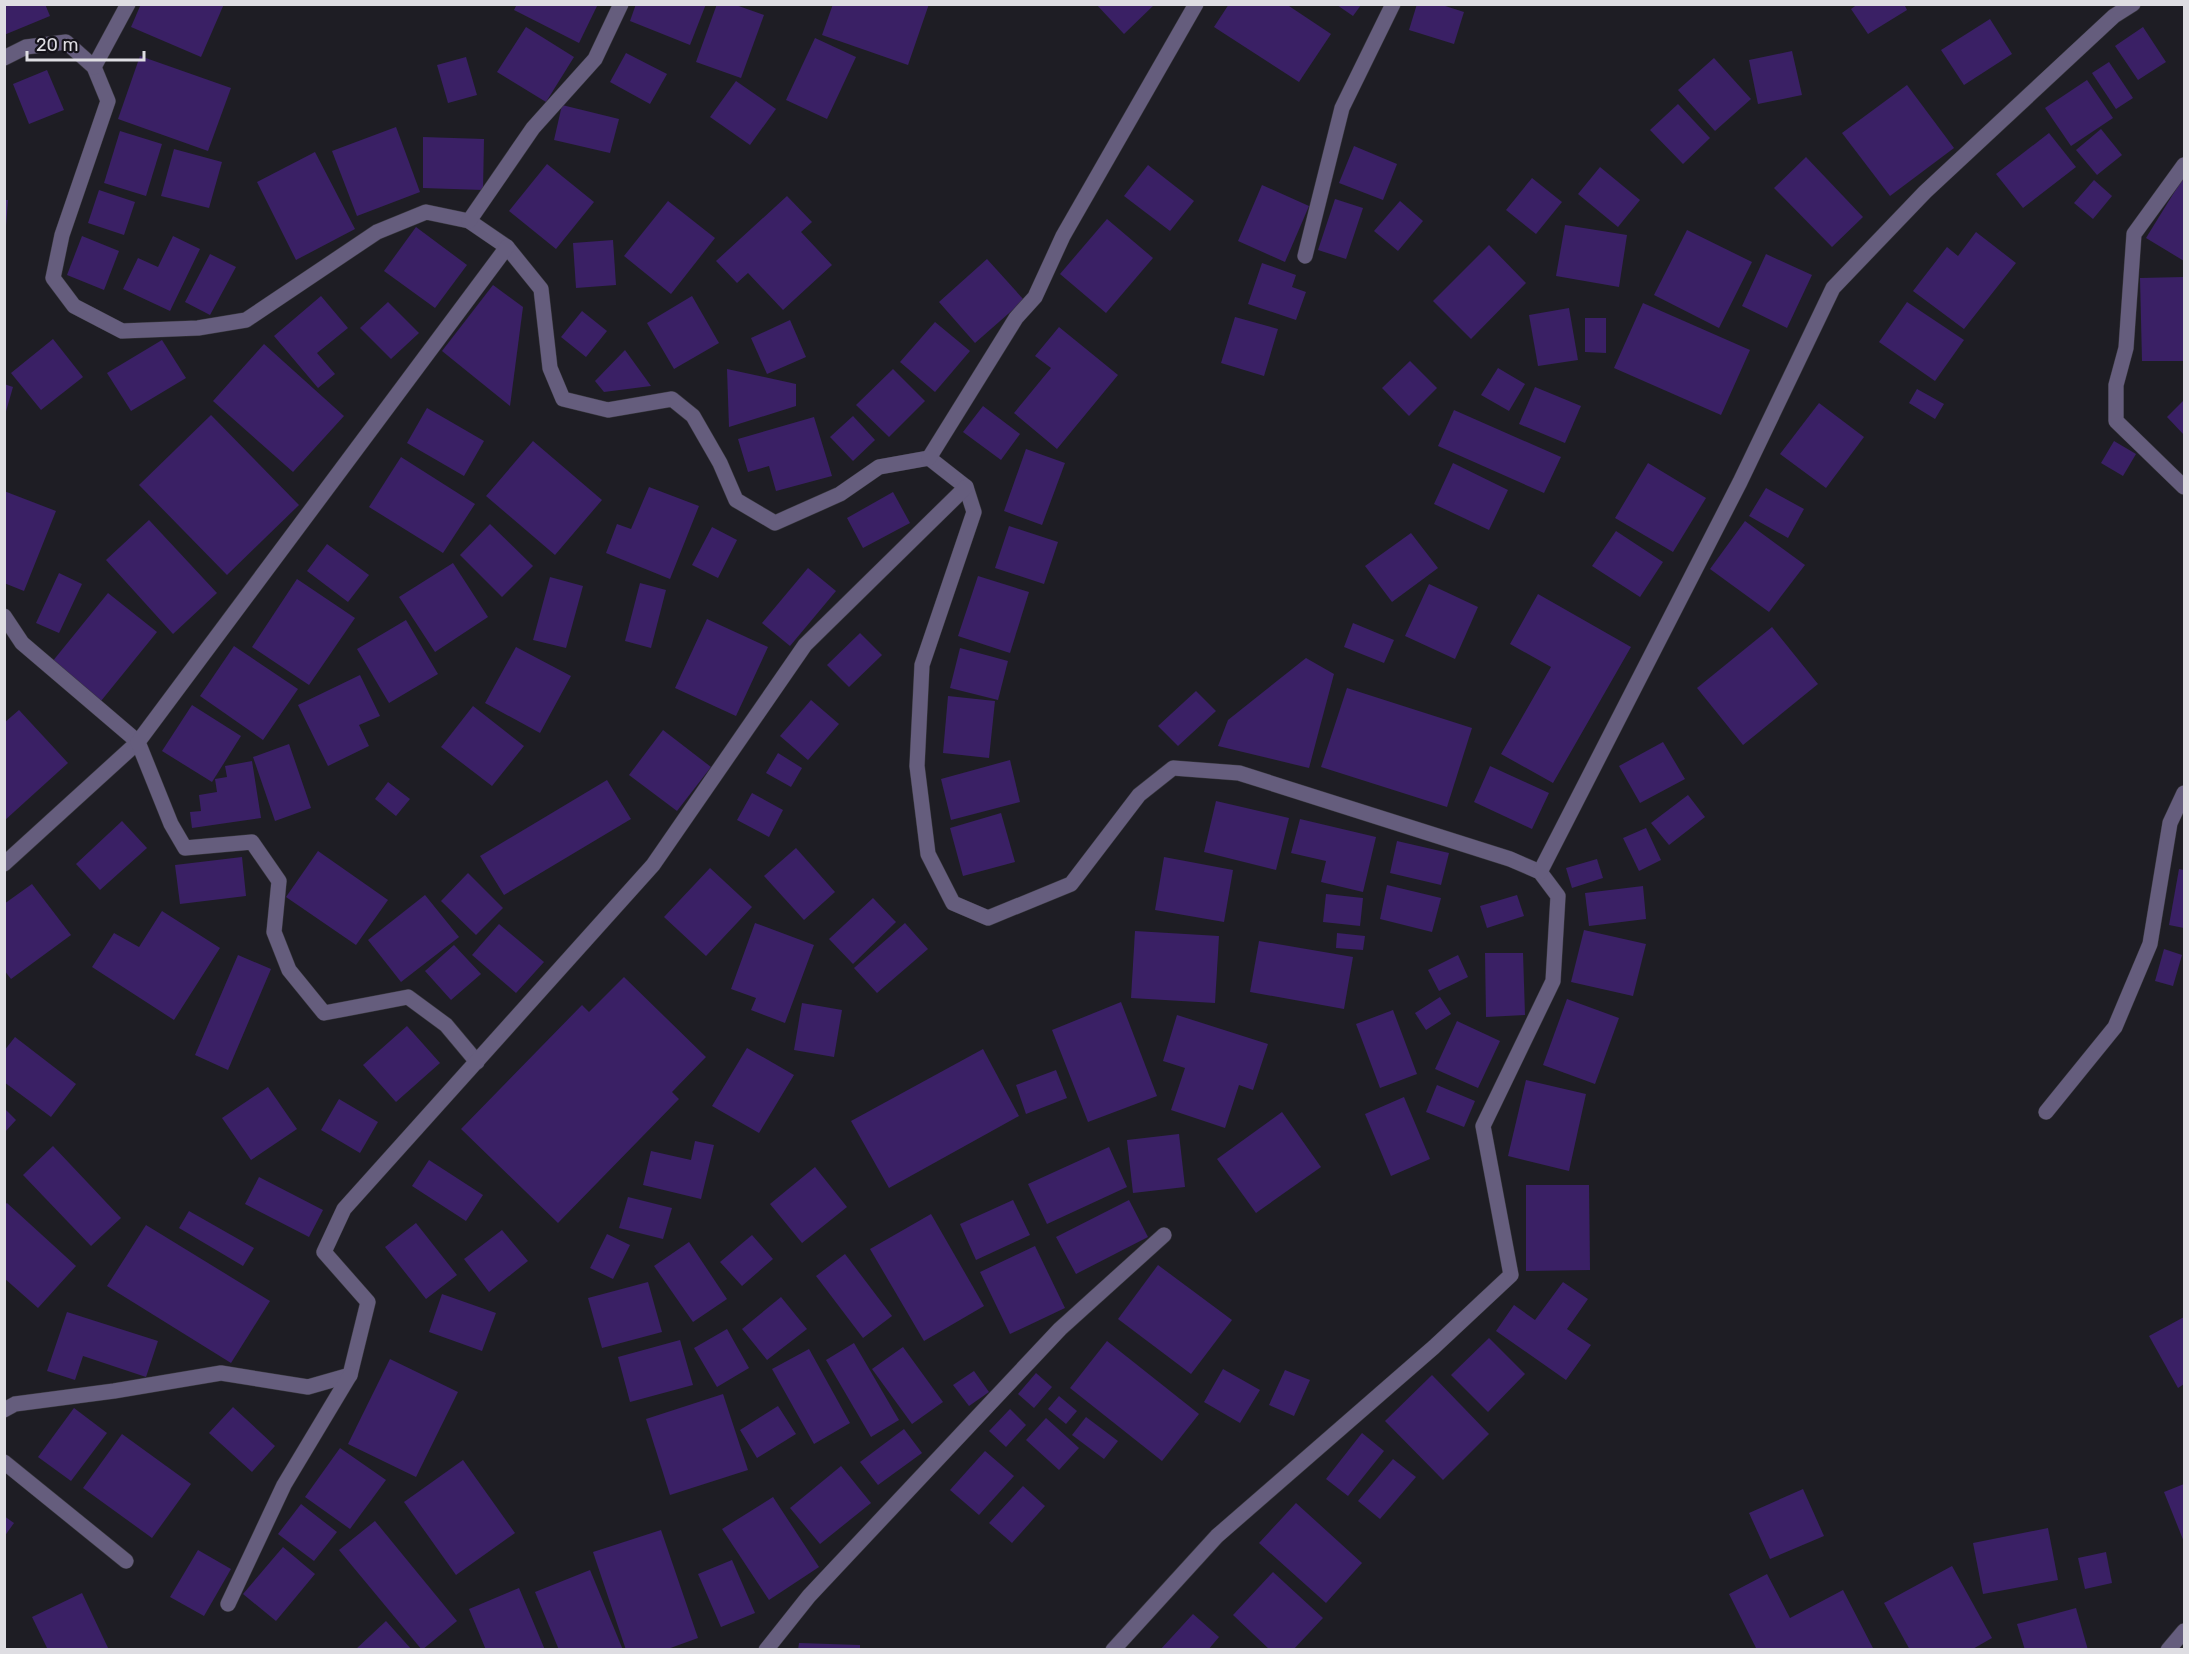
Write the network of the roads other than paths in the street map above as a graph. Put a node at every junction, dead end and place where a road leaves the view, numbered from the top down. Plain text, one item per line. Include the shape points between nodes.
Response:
1 (128, 4) edge
2 (621, 4) edge
3 (1196, 4) edge
4 (1393, 4) edge
5 (2133, 4) edge
6 (4, 58) edge
7 (94, 67) junction
8 (2184, 165) edge
9 (469, 221) junction
10 (507, 247) junction
11 (1305, 256) dead end
12 (929, 458) junction
13 (2184, 486) edge
14 (966, 487) junction
15 (4, 616) edge
16 (138, 742) junction
17 (2184, 793) edge
18 (4, 864) edge
19 (1540, 872) junction
20 (477, 1062) junction
21 (2046, 1112) dead end
22 (1164, 1235) dead end
23 (350, 1375) junction
24 (4, 1410) edge
25 (4, 1462) edge
26 (126, 1562) dead end
27 (228, 1604) dead end
28 (2184, 1631) edge
29 (766, 1650) edge
30 (1113, 1650) edge
31 (2168, 1650) edge

1 - 7 street
2 - 9 street via 595,59 533,128
3 - 12 street via 1063,236 1035,297 1016,318
4 - 11 street via 1342,108
5 - 19 street via 2114,16 1933,184 1833,288 1735,492
6 - 7 street via 26,47 66,42
7 - 9 street via 108,101 62,235 53,278 74,306 122,331 198,328 246,320 377,232 426,212
8 - 13 street via 2134,234 2126,348 2116,385 2116,421
9 - 10 street
10 - 12 street via 541,289 550,368 563,399 608,410 672,399 693,416 736,500 775,523 840,494 879,467
10 - 16 street
12 - 14 street
14 - 19 street via 974,512 922,665 917,766 927,854 953,903 988,918 1071,884 1139,795 1173,768 1239,773
14 - 20 street via 805,645 653,865
15 - 16 street via 22,643
16 - 18 street
16 - 20 street via 171,824 185,848 252,842 279,881 274,932 289,970 324,1013 408,997 446,1025
17 - 21 street via 2170,823 2150,944 2115,1027
19 - 30 street via 1558,896 1553,981 1483,1126 1511,1275 1217,1536
20 - 23 street via 344,1209 324,1252 368,1302
22 - 29 street via 1060,1329 809,1596
23 - 24 street via 308,1387 221,1373 15,1404
23 - 27 street via 284,1485
25 - 26 street
28 - 31 street

